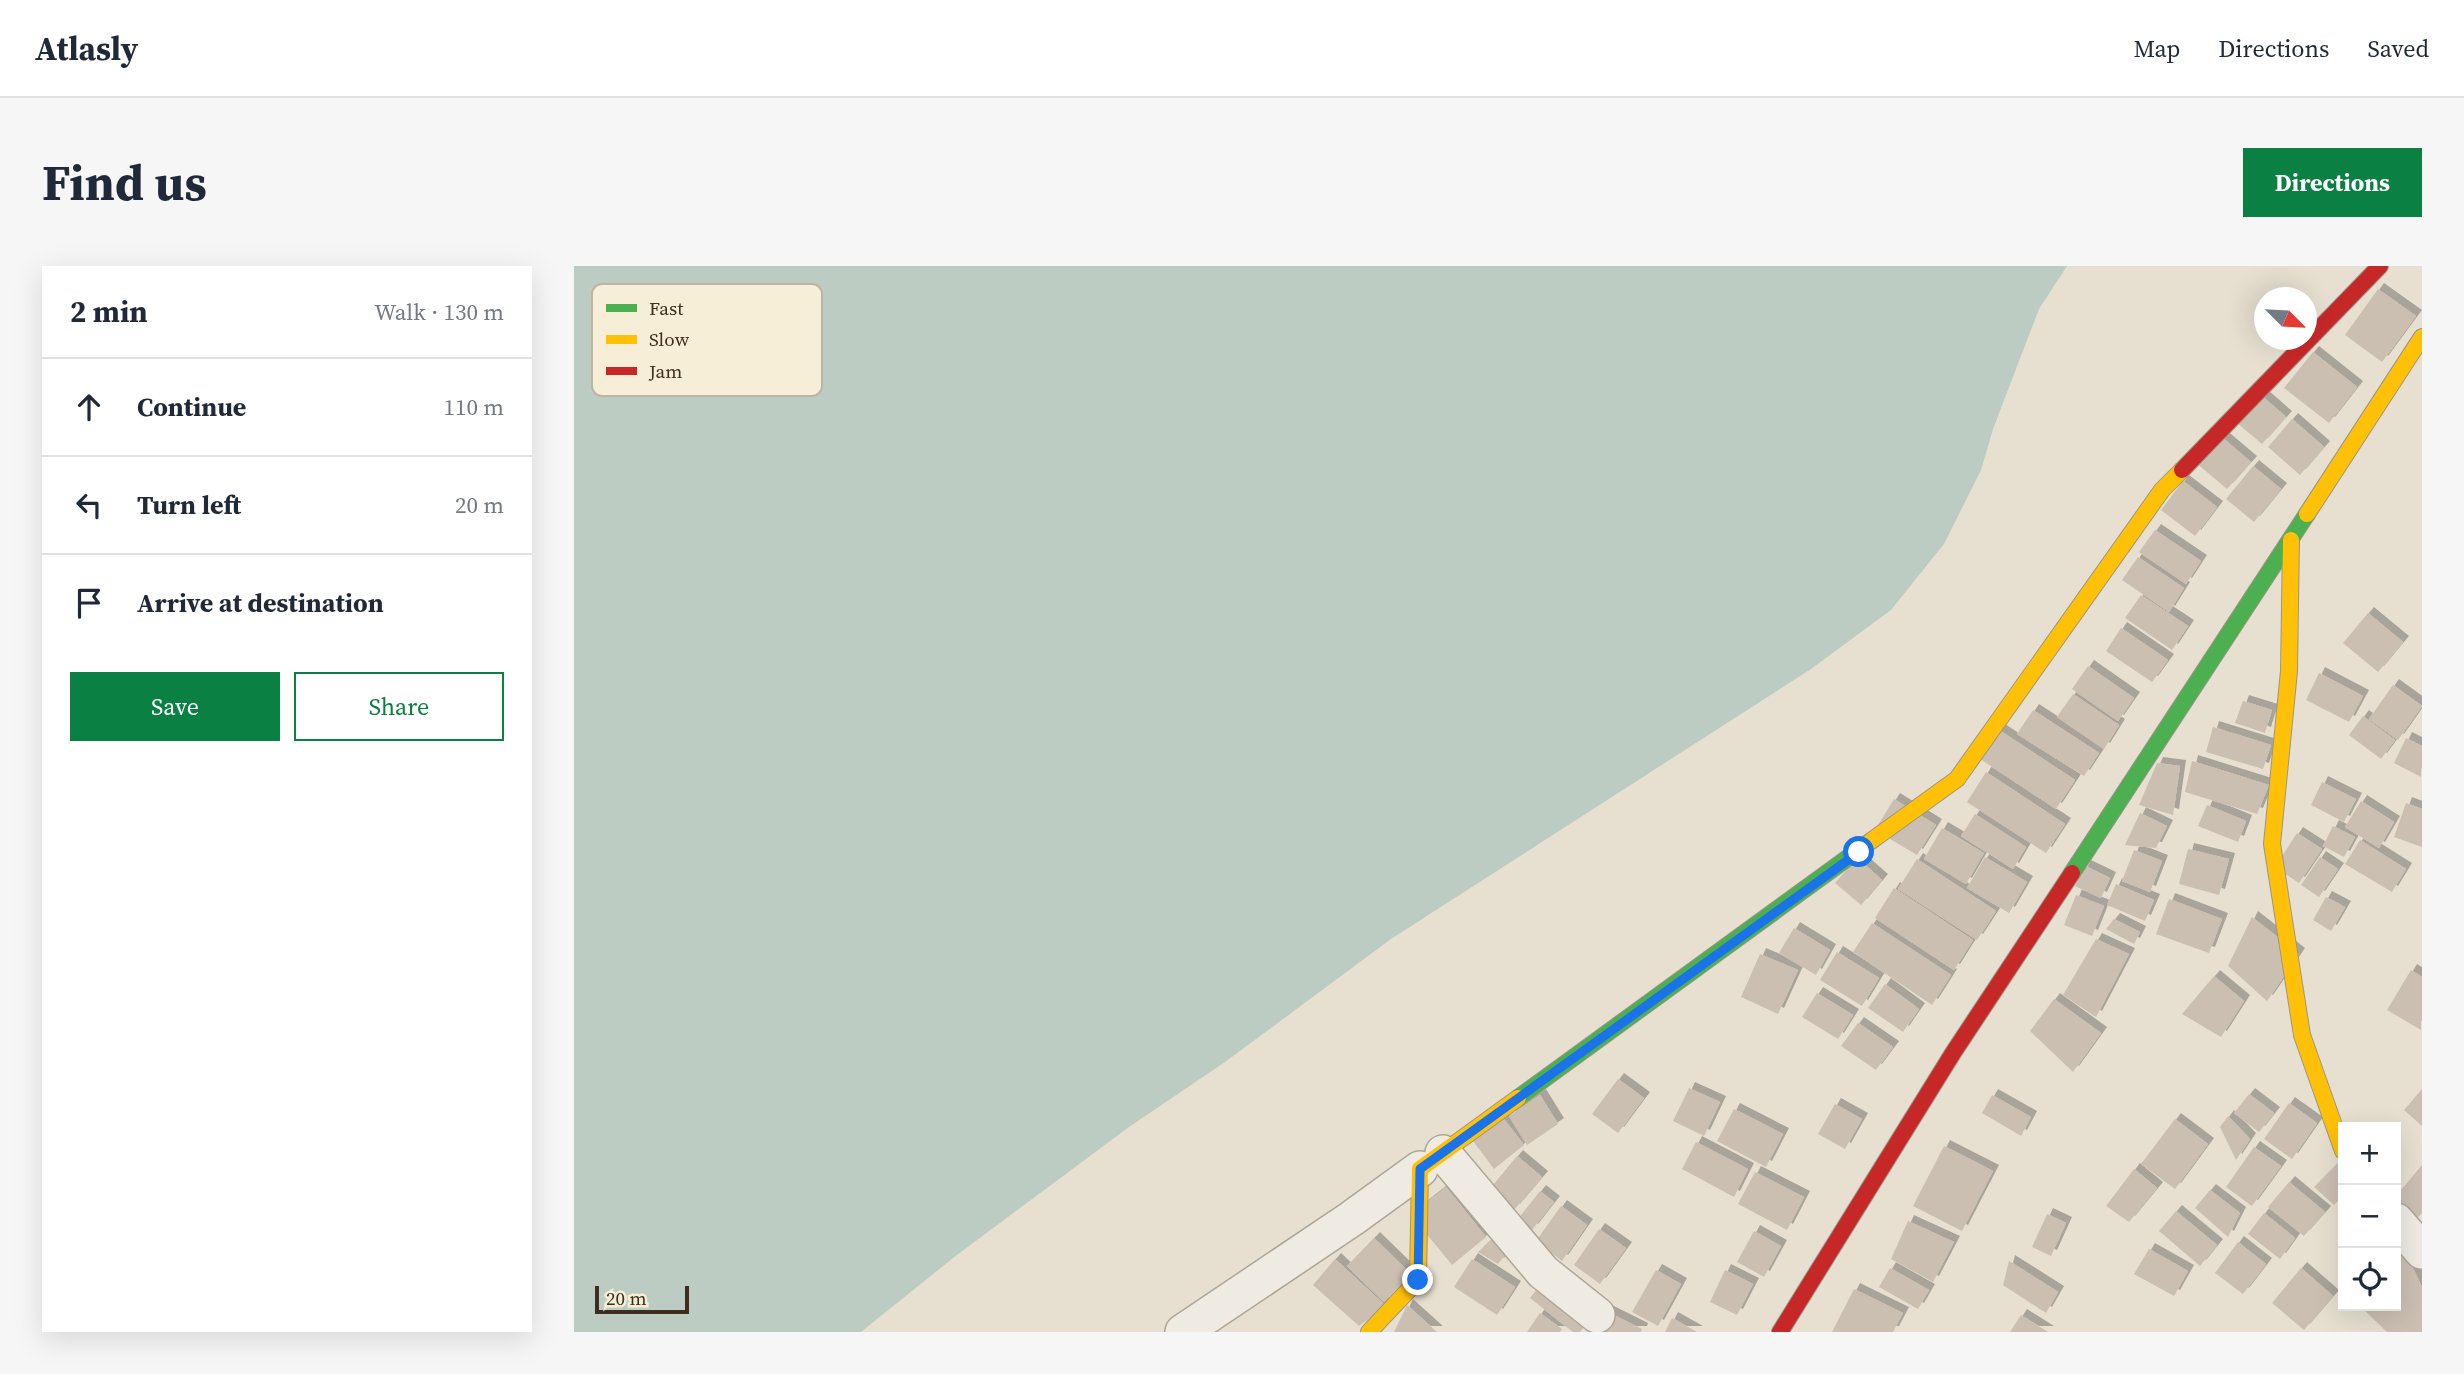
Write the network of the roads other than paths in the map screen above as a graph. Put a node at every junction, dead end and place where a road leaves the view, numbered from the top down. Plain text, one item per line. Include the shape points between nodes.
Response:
1 (2380, 266) edge
2 (2422, 337) edge
3 (2291, 540) junction
4 (2338, 1137) edge
5 (1432, 1161) junction
6 (2401, 1227) edge
7 (2422, 1251) edge
8 (1597, 1315) dead end
9 (1183, 1332) edge
10 (1369, 1332) edge
11 (1780, 1332) edge

1 - 5 street via 2162,490 1958,779
2 - 3 street
3 - 4 street via 2289,671 2272,844 2302,1035
3 - 11 street via 1953,1053
5 - 8 street via 1543,1272
5 - 9 street
5 - 10 street via 1418,1280
6 - 7 street

